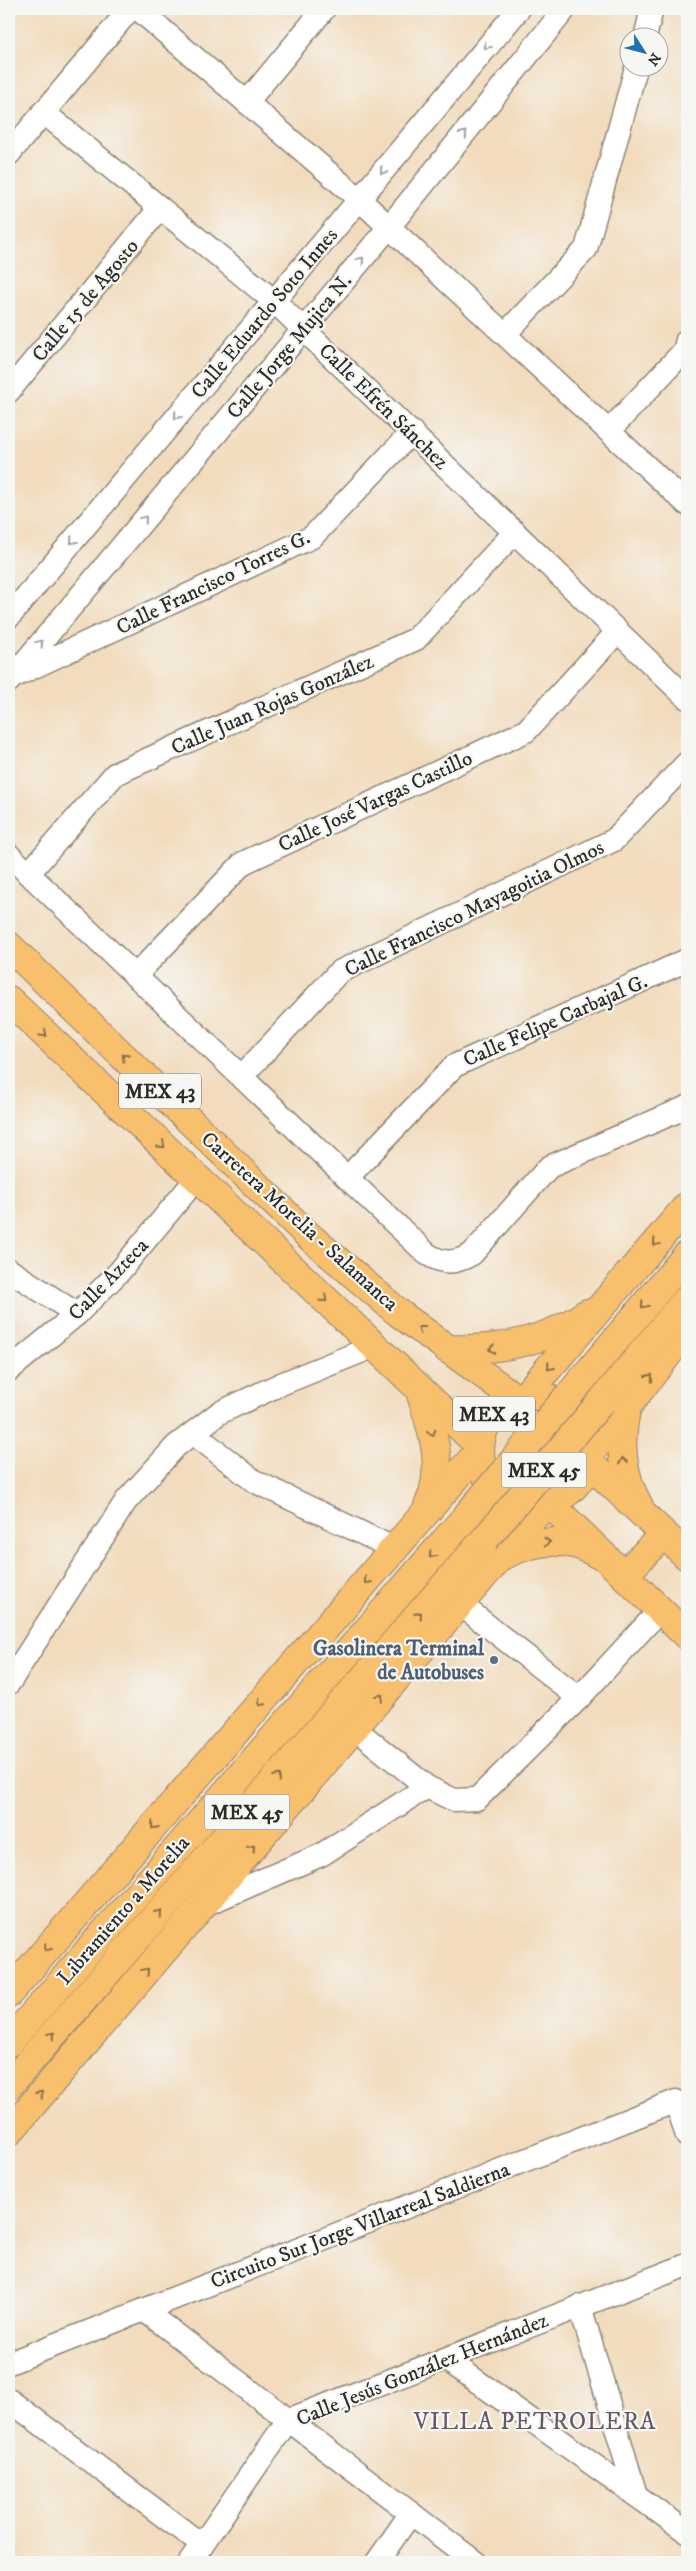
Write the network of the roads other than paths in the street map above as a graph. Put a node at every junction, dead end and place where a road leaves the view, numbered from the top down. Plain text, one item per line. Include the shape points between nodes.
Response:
1 (130, 9) edge
2 (138, 9) edge
3 (324, 9) edge
4 (519, 9) edge
5 (565, 9) edge
6 (652, 9) edge
7 (647, 28) edge
8 (633, 78) edge
9 (247, 102) junction
10 (43, 112) junction
11 (9, 154) edge
12 (359, 199) junction
13 (160, 208) junction
14 (389, 227) junction
15 (274, 301) junction
16 (304, 329) junction
17 (505, 334) junction
18 (687, 340) edge
19 (9, 391) edge
20 (609, 431) junction
21 (412, 432) junction
22 (687, 504) edge
23 (515, 532) junction
24 (9, 617) edge
25 (618, 631) junction
26 (10, 679) edge
27 (687, 698) edge
28 (687, 763) edge
29 (9, 856) edge
30 (28, 874) junction
31 (9, 946) edge
32 (687, 960) edge
33 (135, 976) junction
34 (9, 1000) edge
35 (241, 1076) junction
36 (687, 1107) edge
37 (197, 1178) junction
38 (347, 1178) junction
39 (687, 1206) edge
40 (687, 1255) edge
41 (9, 1270) edge
42 (625, 1279) junction
43 (687, 1300) edge
44 (77, 1314) junction
45 (687, 1330) edge
46 (375, 1346) junction
47 (448, 1349) junction
48 (9, 1370) edge
49 (418, 1387) junction
50 (520, 1398) junction
51 (615, 1403) junction
52 (193, 1433) junction
53 (480, 1448) junction
54 (587, 1459) junction
55 (547, 1503) junction
56 (424, 1516) junction
57 (657, 1528) junction
58 (493, 1548) junction
59 (395, 1549) junction
60 (687, 1556) edge
61 (616, 1569) junction
62 (460, 1604) junction
63 (660, 1610) junction
64 (687, 1636) edge
65 (9, 1683) edge
66 (578, 1698) junction
67 (354, 1728) junction
68 (428, 1787) junction
69 (201, 1906) junction
70 (9, 1993) edge
71 (9, 2042) edge
72 (9, 2085) edge
73 (9, 2132) edge
74 (687, 2136) edge
75 (687, 2265) edge
76 (580, 2306) junction
77 (144, 2310) junction
78 (446, 2359) junction
79 (9, 2363) edge
80 (9, 2400) edge
81 (288, 2420) junction
82 (636, 2495) junction
83 (411, 2513) junction
84 (687, 2532) edge
85 (196, 2554) edge
86 (377, 2562) edge
87 (475, 2562) edge

1 - 10 street
2 - 9 street
3 - 9 street
4 -> 12 street, Calle Eduardo Soto Innes
14 -> 5 street, Calle Jorge Mujica N.
6 - 7 street
8 - 17 street via 586,249
9 - 12 street
10 - 11 street
10 - 13 street, Calle Efrén Sánchez
12 - 14 street
12 - 15 street, Calle Eduardo Soto Innes
13 - 15 street, Calle Efrén Sánchez
13 - 19 street, Calle 15 de Agosto
16 -> 14 street, Calle Jorge Mujica N.
14 - 17 street
15 - 16 street, Calle Efrén Sánchez
15 -> 24 street, Calle Eduardo Soto Innes
16 - 21 street, Calle Efrén Sánchez
26 -> 16 street, Calle Jorge Mujica N.
17 - 20 street
18 - 20 street via 684,351
20 - 22 street
21 - 23 street, Calle Efrén Sánchez
21 - 26 street, Calle Francisco Torres G. via 312,537
23 - 25 street, Calle Efrén Sánchez
23 - 30 street, Calle Juan Rojas González via 416,639 115,774
25 - 27 street, Calle Efrén Sánchez
25 - 33 street, Calle José Vargas Castillo via 526,731 244,863
28 - 35 street, Calle Francisco Mayagoitia Olmos via 614,840 339,972
29 - 30 street
30 - 33 street
47 -> 31 main road, Carretera Morelia - Salamanca / MEX 43 via 310,1237
32 - 38 street, Calle Felipe Carbajal G. via 454,1066
33 - 35 street
34 -> 37 main road, Carretera Morelia - Salamanca / MEX 43
35 - 38 street
36 - 38 street via 549,1167 472,1254 450,1263 438,1261 427,1254
37 - 44 street, Calle Azteca via 119,1272
37 -> 46 main road, Carretera Morelia - Salamanca / MEX 43
39 -> 42 main road
40 -> 71 main road, Libramiento a Morelia / MEX 45, bridge via 464,1519
41 - 44 street
42 -> 47 main road via 575,1322 545,1336 513,1346
42 -> 50 main road
43 - 51 main road, Libramiento a Morelia / MEX 45
44 - 48 street, Calle Azteca
51 -> 45 main road
46 - 49 main road, Carretera Morelia - Salamanca / MEX 43
46 - 52 street via 228,1409
47 - 50 main road, Carretera Morelia - Salamanca / MEX 43
49 - 53 main road, Carretera Morelia - Salamanca / MEX 43
49 -> 56 main road via 436,1444 438,1462 436,1481
50 - 53 main road, MEX 43 via 504,1405 489,1419
50 - 54 main road, MEX 43 via 534,1396 554,1400 570,1410 586,1436
51 - 54 main road
57 -> 51 main road via 629,1486 624,1466 622,1425
51 - 58 main road, Libramiento a Morelia / MEX 45, bridge
52 - 59 street via 254,1481
52 - 65 street via 176,1446 126,1501
53 - 55 main road, MEX 43 via 484,1472 496,1490 524,1504
53 - 56 main road
54 - 55 main road via 574,1487
54 - 57 main road
55 - 58 main road
55 - 61 main road
56 - 59 main road
57 - 60 main road
57 - 61 main road
58 -> 61 main road via 556,1542 575,1544 593,1552
58 - 62 main road
72 -> 58 main road, Libramiento a Morelia / MEX 45
59 -> 70 main road
61 - 63 main road
62 - 66 street
67 -> 62 main road
63 - 64 main road
63 - 66 street
66 - 68 street via 477,1799 454,1800
67 - 68 street
69 -> 67 main road
68 - 69 street via 322,1855
73 -> 69 main road
74 - 77 street, Circuito Sur Jorge Villarreal Saldierna via 676,2100
75 - 76 street, Calle Jesús González Hernández
76 - 78 street, Calle Jesús González Hernández
76 - 82 street
77 - 79 street, Circuito Sur Jorge Villarreal Saldierna
77 - 81 street
78 - 81 street, Calle Jesús González Hernández
78 - 82 street
80 - 85 street
81 - 83 street
81 - 85 street, Calle Jesús González Hernández
82 - 84 street
83 - 86 street
83 - 87 street

